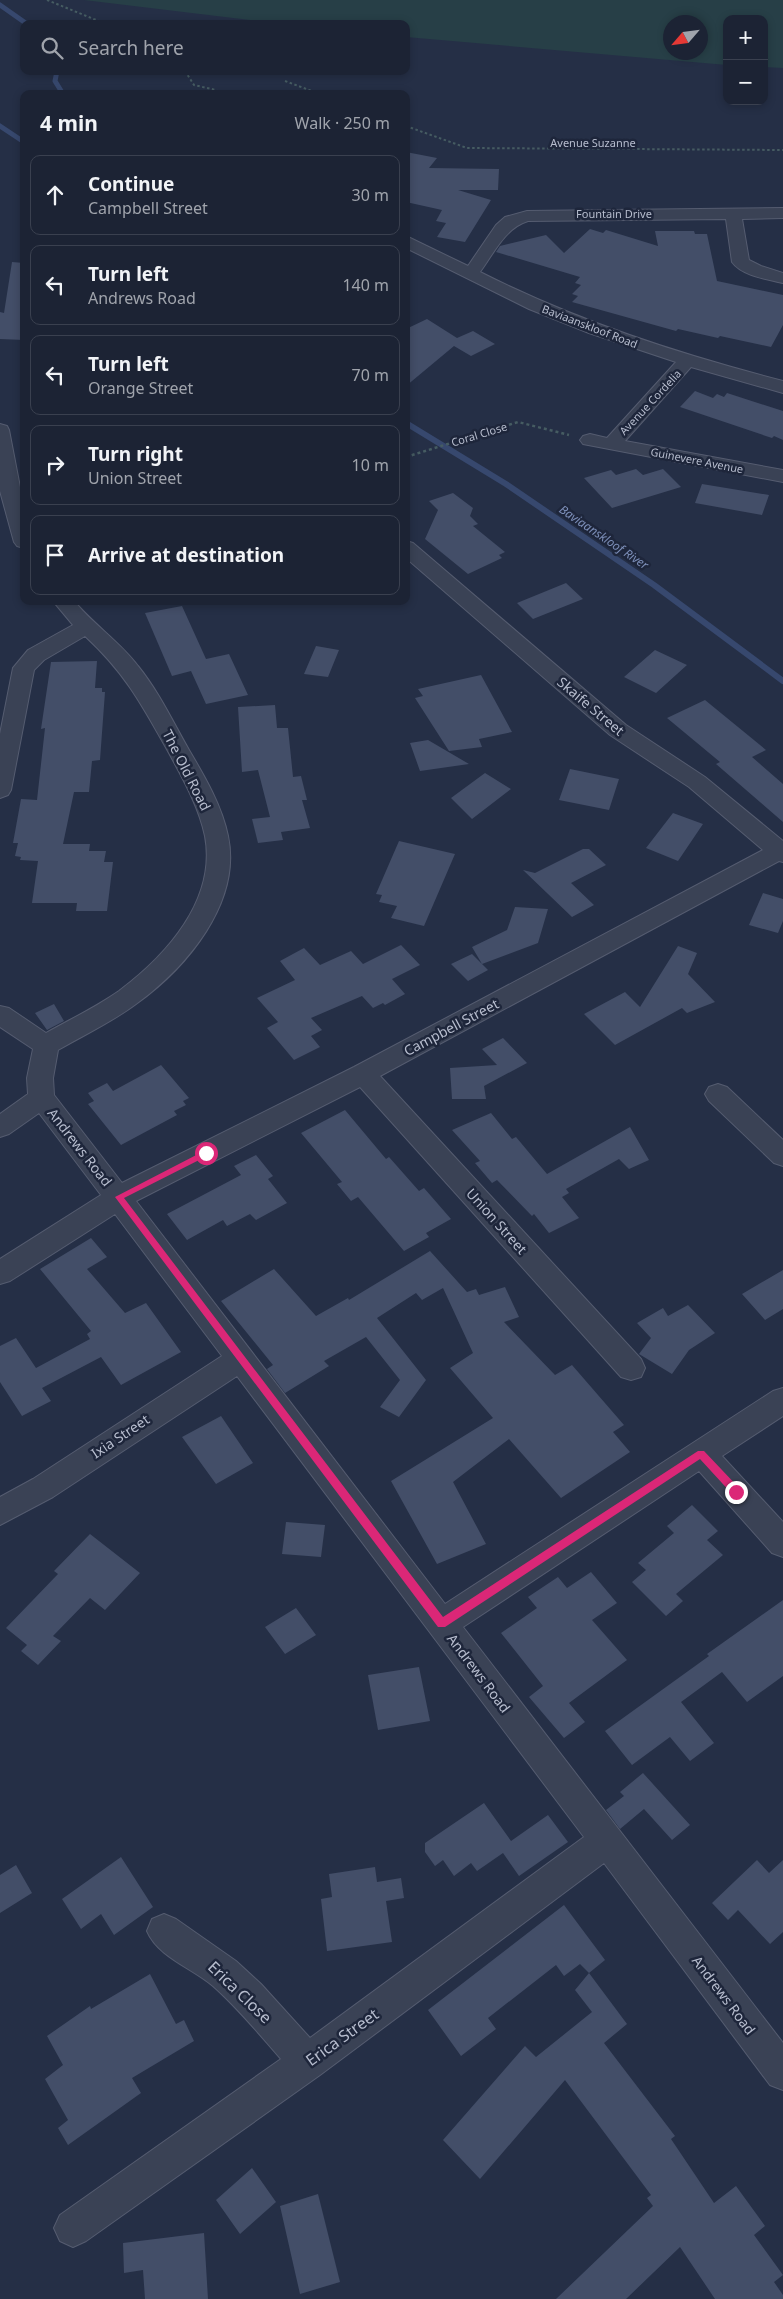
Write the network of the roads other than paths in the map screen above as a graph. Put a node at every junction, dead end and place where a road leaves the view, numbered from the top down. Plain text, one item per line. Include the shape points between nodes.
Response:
1 (733, 212) junction
2 (783, 213) edge
3 (410, 243) edge
4 (471, 273) junction
5 (783, 278) edge
6 (688, 360) junction
7 (783, 387) edge
8 (0, 430) edge
9 (590, 440) road end
10 (612, 444) junction
11 (783, 476) edge
12 (5, 497) edge
13 (20, 533) edge
14 (410, 550) edge
15 (66, 605) edge
16 (86, 627) junction
17 (0, 790) edge
18 (781, 853) edge
19 (0, 1015) edge
20 (46, 1045) junction
21 (363, 1074) junction
22 (718, 1094) dead end
23 (42, 1098) junction
24 (0, 1127) edge
25 (783, 1156) edge
26 (119, 1197) junction
27 (0, 1273) edge
28 (240, 1359) junction
29 (631, 1368) dead end
30 (783, 1400) edge
31 (701, 1454) junction
32 (0, 1512) edge
33 (783, 1542) edge
34 (442, 1623) junction
35 (607, 1840) junction
36 (164, 1931) dead end
37 (307, 2062) junction
38 (783, 2072) edge
39 (73, 2228) dead end

1 - 2 street, Fountain Drive
1 - 4 street, Fountain Drive via 527,216 511,221 502,229
1 - 5 street via 741,262
3 - 4 street, Baviaanskloof Road
4 - 6 street, Baviaanskloof Road via 543,308
6 - 7 street, Baviaanskloof Road
6 - 10 street, Avenue Cordelia
8 - 12 street
9 - 10 street
10 - 11 street, Guinevere Avenue
12 - 13 street
14 - 18 street, Skaife Street via 618,730 696,782
15 - 16 street, The Old Road
16 - 17 street via 36,655 24,668
16 - 20 street, The Old Road via 122,660 150,700 190,770 208,809 218,846 218,876 201,918 185,944 127,998
18 - 21 street, Campbell Street
19 - 20 street
20 - 23 street, Andrews Road via 39,1079
21 - 26 street, Campbell Street
21 - 29 street, Union Street
22 - 25 street
23 - 24 street
23 - 26 street, Andrews Road
26 - 27 street, Campbell Street
26 - 28 street, Andrews Road
28 - 32 street, Ixia Street via 43,1488
28 - 34 street, Andrews Road
30 - 31 street
31 - 33 street
31 - 34 street
34 - 35 street, Andrews Road
35 - 37 street, Erica Street
35 - 38 street, Andrews Road
36 - 37 street, Erica Close via 211,1962 249,1996
37 - 39 street, Erica Street

